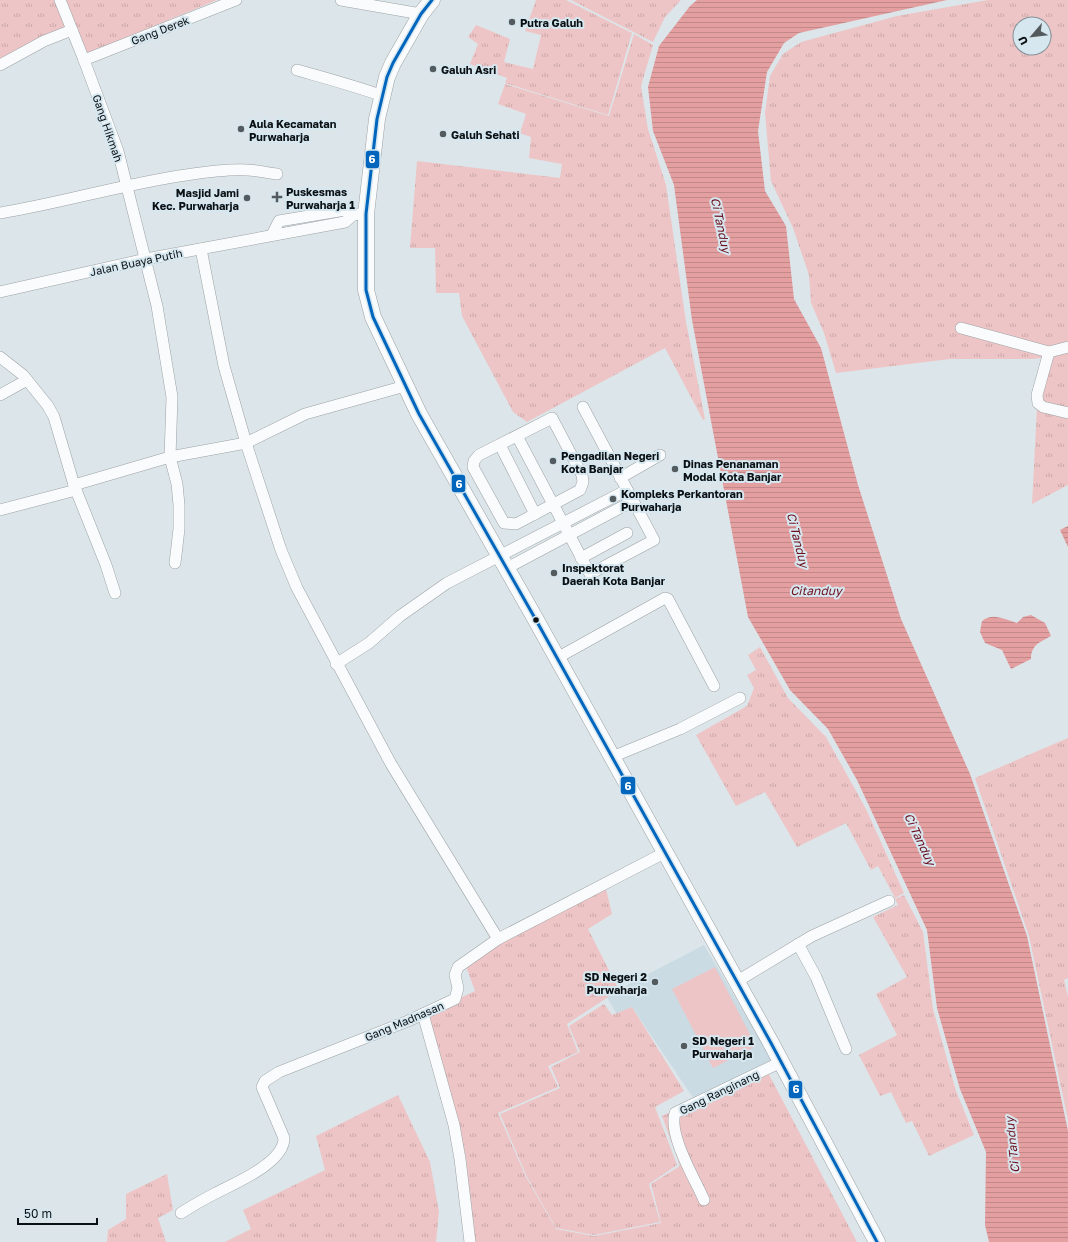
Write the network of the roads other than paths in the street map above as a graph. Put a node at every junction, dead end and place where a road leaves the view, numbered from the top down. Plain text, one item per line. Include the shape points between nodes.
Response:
1 (60, 0) edge
2 (236, 0) edge
3 (341, 0) edge
4 (432, 0) edge
5 (421, 14) junction
6 (72, 30) junction
7 (84, 60) junction
8 (0, 65) edge
9 (297, 70) dead end
10 (383, 96) junction
11 (277, 174) dead end
12 (127, 185) junction
13 (0, 213) edge
14 (360, 214) junction
15 (201, 249) junction
16 (146, 260) junction
17 (0, 292) edge
18 (961, 328) dead end
19 (1068, 347) edge
20 (1049, 352) junction
21 (0, 357) edge
22 (27, 380) junction
23 (404, 386) junction
24 (0, 395) edge
25 (583, 407) dead end
26 (1068, 413) edge
27 (517, 436) junction
28 (246, 442) junction
29 (500, 445) junction
30 (660, 455) dead end
31 (170, 457) junction
32 (620, 478) junction
33 (75, 488) junction
34 (627, 490) junction
35 (633, 501) junction
36 (552, 505) junction
37 (0, 510) edge
38 (535, 514) junction
39 (562, 524) junction
40 (627, 532) dead end
41 (568, 535) junction
42 (581, 558) junction
43 (504, 562) junction
44 (175, 563) dead end
45 (115, 593) dead end
46 (557, 658) junction
47 (336, 664) junction
48 (714, 686) dead end
49 (740, 698) dead end
50 (612, 757) junction
51 (664, 853) junction
52 (889, 901) dead end
53 (498, 939) junction
54 (798, 944) junction
55 (736, 982) junction
56 (423, 1014) junction
57 (846, 1049) dead end
58 (781, 1062) junction
59 (704, 1200) dead end
60 (180, 1213) dead end
61 (470, 1242) edge
62 (877, 1242) edge

1 - 6 street, Gang Hikmah
2 - 7 street, Gang Derek
3 - 5 street
4 - 5 highway
5 - 10 highway via 397,54
6 - 7 street, Gang Hikmah
6 - 8 street
7 - 12 street, Gang Hikmah via 118,151
9 - 10 street
10 - 14 highway
11 - 12 street via 247,170 214,171
12 - 13 street
12 - 16 street, Gang Hikmah
14 - 15 street, Jalan Buaya Putih via 345,222
14 - 23 highway via 368,302
15 - 16 street, Jalan Buaya Putih
15 - 28 street via 224,366
16 - 17 street, Jalan Buaya Putih
16 - 31 street, Gang Hikmah via 157,306 172,397
18 - 20 street
19 - 20 street
20 - 26 street via 1037,396 1038,403 1043,407
21 - 22 street via 15,367
22 - 24 street
22 - 33 street via 54,417
23 - 28 street via 305,414
23 - 43 highway
25 - 32 street
27 - 29 street
27 - 36 street
27 - 36 street via 552,418 582,475 580,490
28 - 31 street
28 - 47 street via 297,588
29 - 38 street
29 - 38 street via 479,455 473,467 504,523 516,524
30 - 32 street
31 - 33 street
31 - 44 street, Gang Hikmah via 179,505
32 - 34 street
33 - 37 street
33 - 45 street
34 - 35 street
34 - 39 street
35 - 41 street
35 - 42 street via 654,540 590,574
36 - 38 street
36 - 39 street
39 - 41 street
39 - 43 street
40 - 42 street
41 - 42 street
41 - 43 street
43 - 46 highway
43 - 47 street via 447,583 400,616 369,643
46 - 48 street via 665,598 681,621
46 - 50 highway
47 - 53 street via 391,764
49 - 50 street via 680,729
50 - 51 highway
51 - 53 street, Gang Madnasan
51 - 55 highway
52 - 54 street
53 - 56 street, Gang Madnasan via 458,967 455,975 458,988 455,999
54 - 55 street
54 - 57 street via 816,977
55 - 58 highway
56 - 60 street, Gang Madnasan via 279,1072 265,1081 262,1087 281,1129 283,1146 271,1160 242,1181
56 - 61 street via 454,1125
58 - 59 street, Gang Ranginang via 675,1113 676,1133
58 - 62 highway

